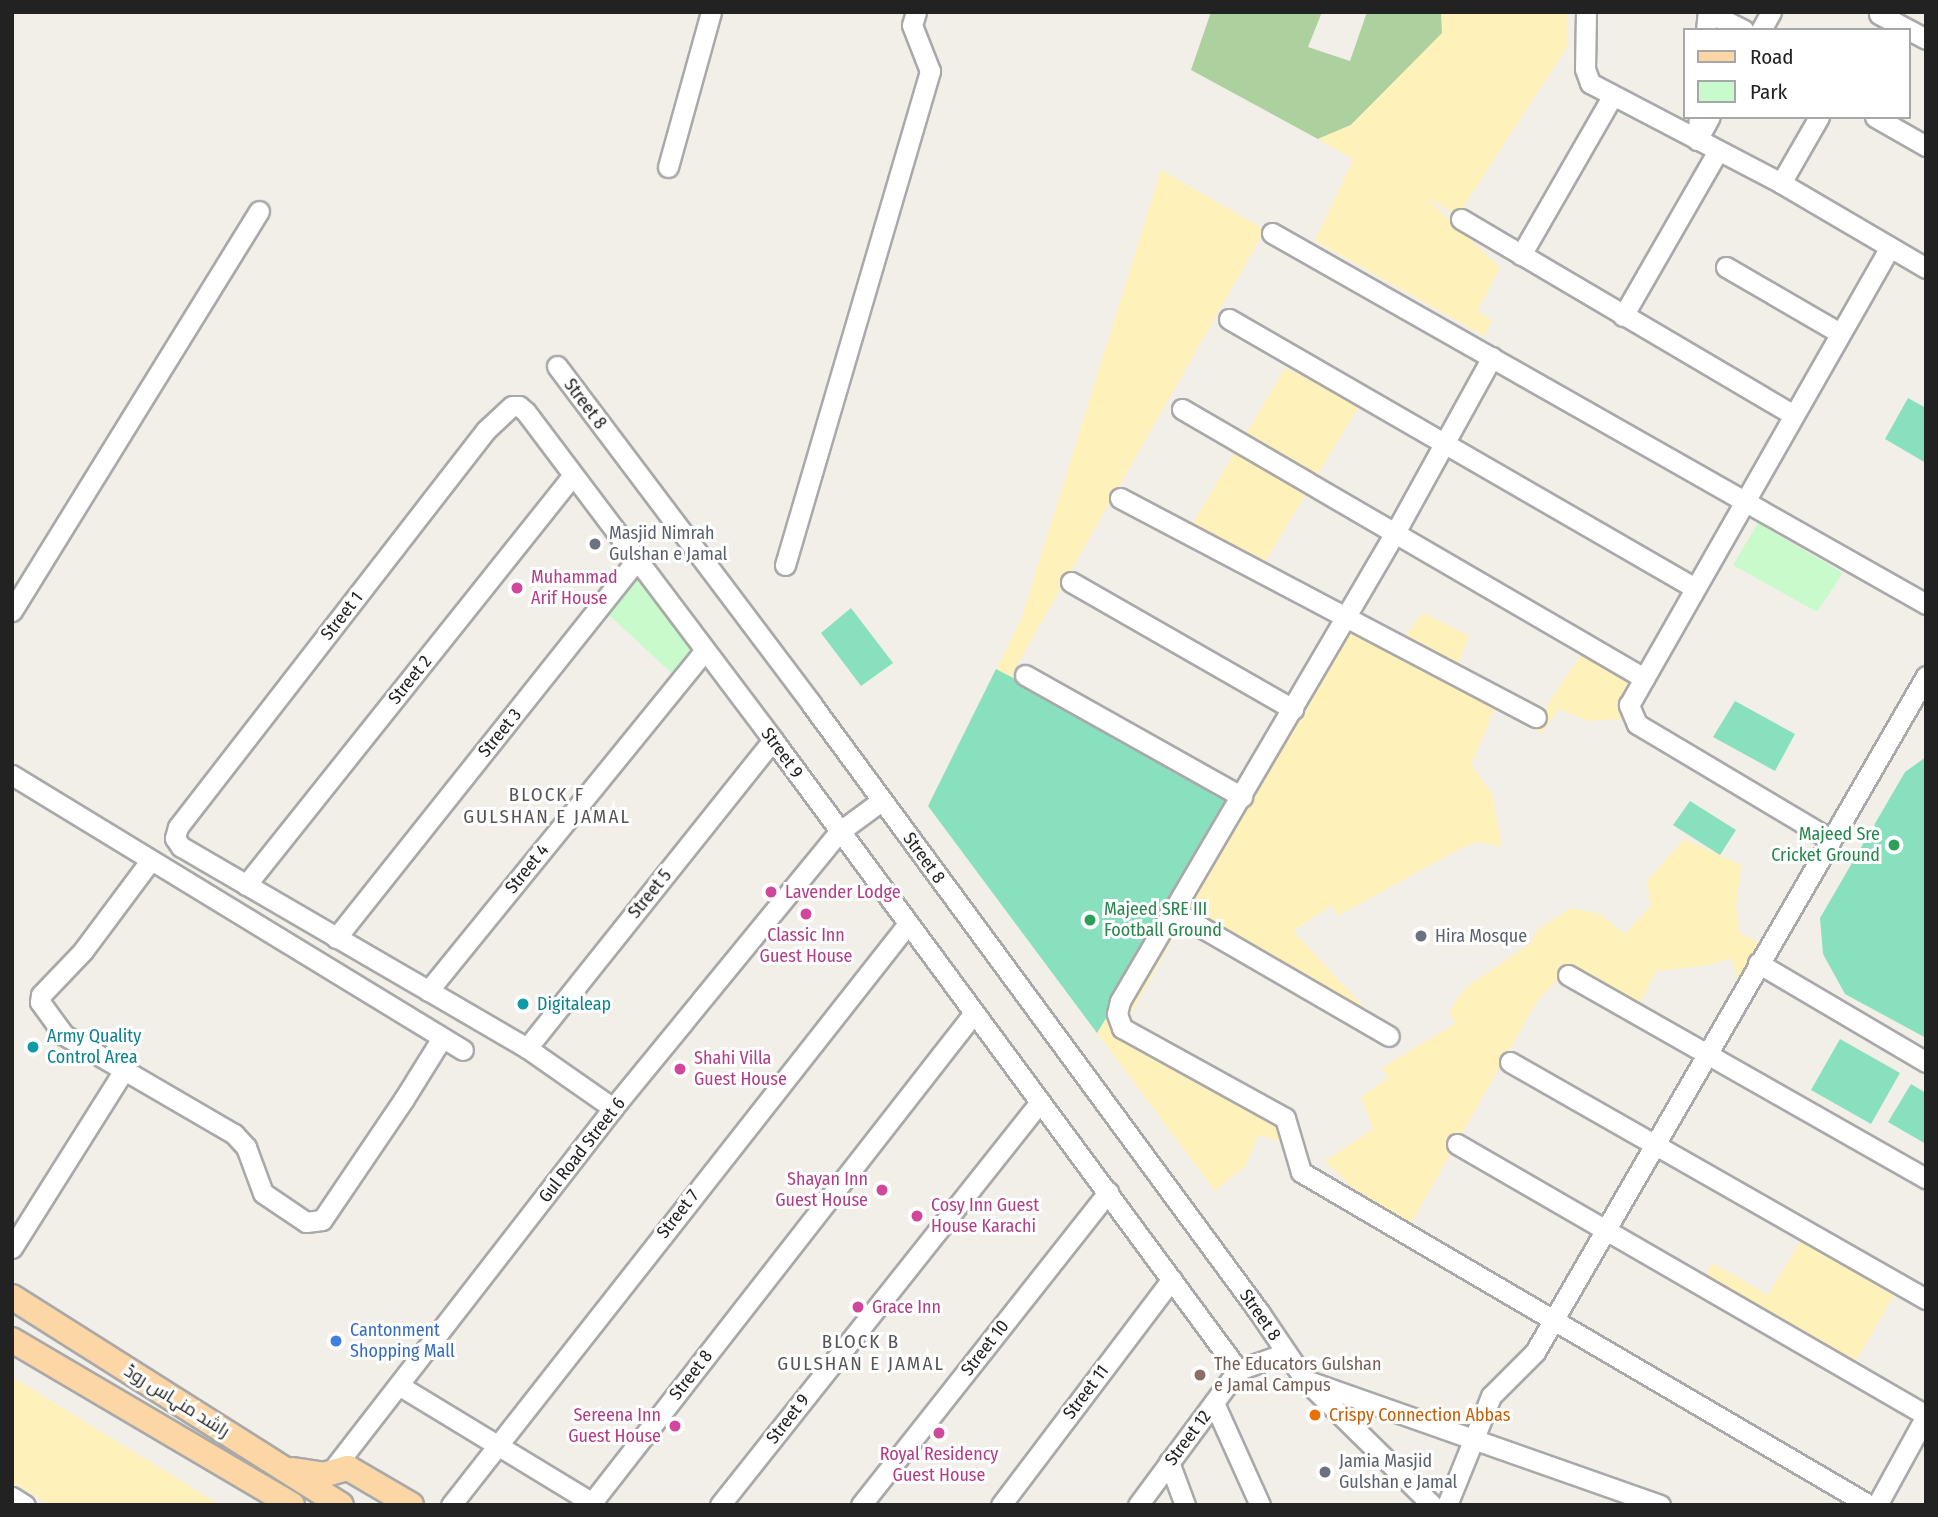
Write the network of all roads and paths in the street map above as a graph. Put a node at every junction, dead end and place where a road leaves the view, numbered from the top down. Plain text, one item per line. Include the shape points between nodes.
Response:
1 (711, 12) edge
2 (916, 12) edge
3 (1586, 12) edge
4 (1771, 12) edge
5 (1877, 19) edge
6 (1706, 28) edge
7 (1740, 28) edge
8 (1762, 28) edge
9 (1899, 28) edge
10 (1612, 97) junction
11 (1699, 119) edge
12 (1709, 119) edge
13 (1818, 119) edge
14 (1879, 119) edge
15 (1697, 140) junction
16 (1926, 146) edge
17 (1718, 151) junction
18 (667, 167) dead end
19 (1781, 183) junction
20 (259, 211) dead end
21 (1461, 219) dead end
22 (1272, 233) dead end
23 (1890, 247) junction
24 (1521, 255) junction
25 (1727, 267) dead end
26 (1926, 268) edge
27 (1623, 316) junction
28 (1229, 319) dead end
29 (1840, 332) junction
30 (1492, 357) junction
31 (557, 366) dead end
32 (519, 406) joint
33 (1182, 410) dead end
34 (1794, 415) junction
35 (1444, 442) junction
36 (573, 475) junction
37 (1121, 498) dead end
38 (1745, 499) junction
39 (1396, 531) junction
40 (637, 560) junction
41 (785, 565) dead end
42 (1071, 582) dead end
43 (1695, 589) junction
44 (1926, 604) edge
45 (12, 611) edge
46 (1346, 618) junction
47 (705, 650) junction
48 (1025, 675) dead end
49 (1926, 676) edge
50 (1644, 678) junction
51 (1293, 709) junction
52 (1536, 716) dead end
53 (773, 740) junction
54 (12, 775) edge
55 (1241, 797) junction
56 (881, 801) junction
57 (839, 832) junction
58 (1830, 839) junction
59 (149, 862) junction
60 (246, 885) junction
61 (1175, 912) junction
62 (907, 925) junction
63 (336, 938) junction
64 (1758, 963) junction
65 (1567, 975) dead end
66 (428, 991) junction
67 (973, 1014) junction
68 (1389, 1035) dead end
69 (442, 1038) junction
70 (527, 1048) junction
71 (463, 1051) dead end
72 (1706, 1052) junction
73 (1510, 1062) dead end
74 (1926, 1062) edge
75 (124, 1070) junction
76 (1040, 1102) junction
77 (613, 1108) junction
78 (1655, 1142) junction
79 (1457, 1144) dead end
80 (1926, 1178) edge
81 (1108, 1192) junction
82 (1604, 1230) junction
83 (12, 1248) edge
84 (1172, 1279) junction
85 (12, 1297) edge
86 (1926, 1299) edge
87 (1554, 1318) junction
88 (12, 1340) edge
89 (1286, 1353) junction
90 (1238, 1370) junction
91 (1305, 1380) junction
92 (400, 1386) junction
93 (1214, 1403) junction
94 (1926, 1416) edge
95 (1472, 1438) junction
96 (496, 1444) junction
97 (1169, 1462) junction
98 (285, 1469) junction
99 (330, 1473) junction
100 (12, 1497) edge
101 (592, 1504) edge
102 (25, 1505) edge
103 (292, 1505) edge
104 (341, 1505) edge
105 (411, 1505) edge
106 (451, 1505) edge
107 (720, 1505) edge
108 (861, 1505) edge
109 (1001, 1505) edge
110 (1138, 1505) edge
111 (1185, 1505) edge
112 (1260, 1505) edge
113 (1432, 1505) edge
114 (1447, 1505) edge
115 (1660, 1505) edge
116 (1869, 1505) edge
117 (1877, 1505) edge

1 - 18 street
2 - 41 street via 912,25 930,71
3 - 10 street via 1585,69 1590,83
4 - 8 street
5 - 9 street
6 - 7 street via 1708,12
10 - 15 street
10 - 24 street
11 - 15 street
12 - 15 street
13 - 19 street
14 - 16 street
15 - 17 street
17 - 19 street
17 - 27 street
19 - 23 street
20 - 45 street
21 - 24 street
22 - 30 street
23 - 26 street
23 - 29 street
24 - 27 street
25 - 29 street
27 - 34 street
28 - 35 street
29 - 34 street
30 - 35 street
30 - 38 street
31 - 56 street, Street 8
32 - 36 street, Street 9
32 - 60 street, Street 1 via 512,406 486,430 178,827 176,838 181,847
33 - 39 street
34 - 38 street
35 - 39 street
35 - 43 street
36 - 40 street, Street 9
36 - 60 street, Street 2
37 - 46 street
38 - 43 street
38 - 44 street
39 - 46 street
39 - 50 street
40 - 47 street, Street 9
40 - 63 street, Street 3
42 - 51 street
43 - 50 street
46 - 51 street
46 - 52 street
47 - 53 street, Street 9
47 - 66 street, Street 4
48 - 55 street
49 - 58 street
50 - 58 street via 1629,705 1637,724
51 - 55 street
53 - 57 street, Street 9
53 - 70 street, Street 5
54 - 59 street
55 - 61 street
56 - 57 street, Gul Road Street 6
56 - 89 street, Street 8
57 - 62 street, Street 9
57 - 77 street, Gul Road Street 6
58 - 64 street
59 - 69 street
59 - 75 street via 83,951 41,995 40,1002 64,1035
60 - 63 street
61 - 68 street
61 - 87 street via 1120,1001 1117,1014 1122,1028 1285,1118 1301,1172
62 - 67 street, Street 9
62 - 96 street, Street 7
63 - 66 street
64 - 72 street
64 - 74 street
65 - 72 street
66 - 70 street
67 - 76 street, Street 9
67 - 101 street, Street 8
69 - 71 street
69 - 75 street via 322,1220 306,1222 263,1193 246,1147 234,1134
70 - 77 street
72 - 78 street
72 - 80 street
73 - 78 street
75 - 83 street
76 - 81 street, Street 9
76 - 107 street, Street 9
77 - 92 street, Gul Road Street 6
78 - 82 street
78 - 86 street
79 - 82 street
81 - 84 street, Street 9
81 - 108 street, Street 10
82 - 87 street
82 - 94 street
84 - 90 street, Street 9
84 - 109 street, Street 11
85 - 98 main road, راشد منہاس روڈ
87 - 95 street via 1535,1352 1491,1396
87 - 116 street
88 - 103 main road, راشد منہاس روڈ
89 - 90 street
89 - 91 street, Street 8
90 - 93 street, Street 12
91 - 95 street
91 - 113 street, Street 8
92 - 96 street
92 - 99 street, Gul Road Street 6
93 - 97 street, Street 12
93 - 112 street
94 - 117 street
95 - 114 street
95 - 115 street
96 - 101 street
96 - 106 street, Street 7
97 - 110 street, Street 12
97 - 111 street
98 - 99 main road
98 - 104 main road, راشد منہاس روڈ
99 - 105 main road via 348,1468
100 - 102 street

